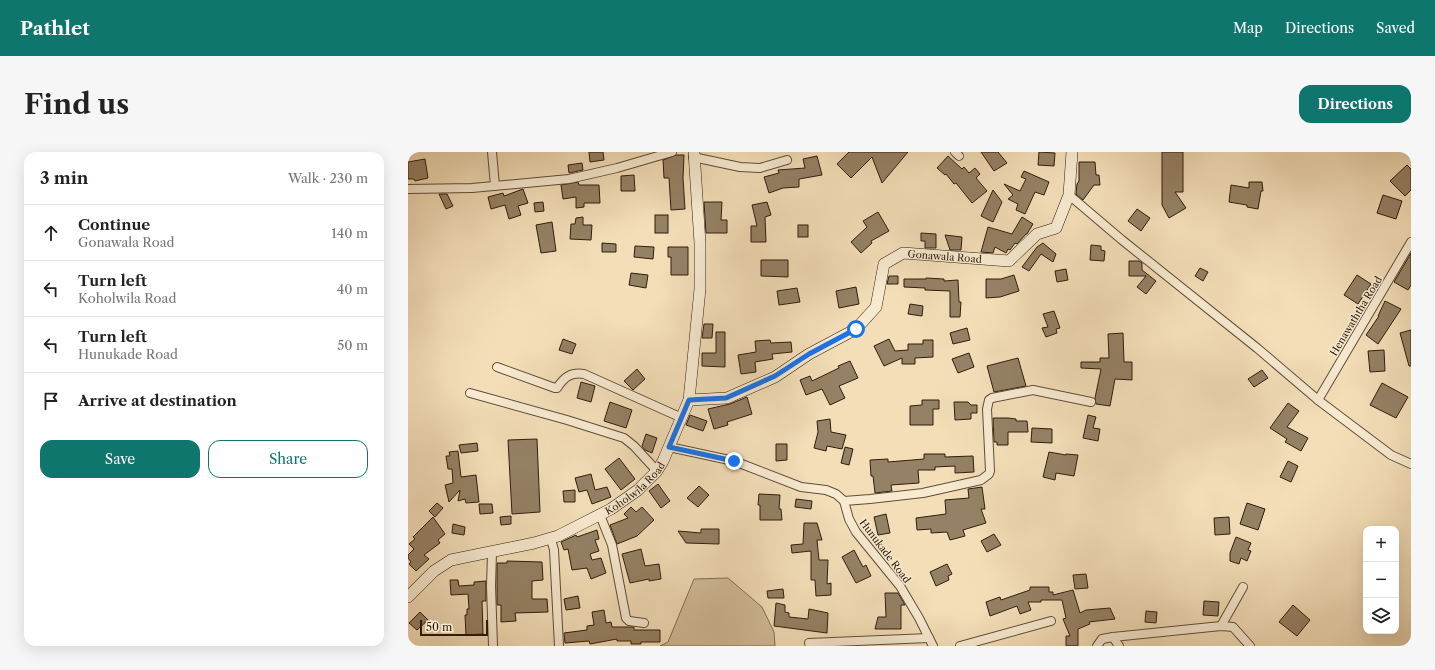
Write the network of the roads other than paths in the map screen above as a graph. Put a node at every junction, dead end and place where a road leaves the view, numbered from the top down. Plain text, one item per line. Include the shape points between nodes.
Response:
1 (492, 152) edge
2 (672, 152) edge
3 (1072, 152) edge
4 (694, 155) edge
5 (787, 160) dead end
6 (495, 186) junction
7 (408, 189) edge
8 (1069, 195) junction
9 (1411, 242) edge
10 (498, 367) dead end
11 (470, 393) dead end
12 (689, 400) junction
13 (1318, 400) junction
14 (1091, 402) dead end
15 (682, 418) junction
16 (669, 447) junction
17 (1411, 464) edge
18 (657, 472) junction
19 (844, 501) junction
20 (600, 515) junction
21 (551, 539) junction
22 (492, 552) junction
23 (1243, 587) dead end
24 (408, 597) edge
25 (1051, 621) dead end
26 (644, 623) dead end
27 (1221, 626) junction
28 (1113, 637) junction
29 (929, 638) junction
30 (809, 643) dead end
31 (493, 646) edge
32 (559, 646) edge
33 (933, 646) edge
34 (960, 646) edge
35 (1097, 646) edge
36 (1119, 646) edge
37 (1250, 646) edge

1 - 6 street
2 - 6 street via 569,179
3 - 8 street, Gonawala Road
4 - 5 street via 740,167 760,168
4 - 12 street, Koholwila Road via 700,243 700,289
6 - 7 street
8 - 12 street, Gonawala Road via 1056,228 1036,234 1009,260 903,253 884,264 876,307 856,329 775,376 726,398
8 - 13 street
9 - 13 street, Henawaththa Road
10 - 15 street via 555,388 572,373 584,374
11 - 18 street via 624,438
12 - 15 street, Koholwila Road
13 - 17 street via 1391,455
14 - 19 street via 1033,390 992,398 987,409 990,471 985,478 922,493
15 - 16 street, Koholwila Road
16 - 18 street, Koholwila Road
16 - 19 street via 734,461 802,487 826,490
18 - 20 street, Koholwila Road via 626,499
19 - 29 street, Hunukade Road via 856,532 900,586
20 - 21 street, Koholwila Road
20 - 26 street via 612,544 626,618 629,621
21 - 22 street, Koholwila Road
21 - 32 street via 554,550
22 - 24 street, Koholwila Road via 451,560 434,571
22 - 31 street
23 - 27 street
25 - 34 street
27 - 28 street
27 - 37 street via 1233,628
28 - 35 street via 1102,639
28 - 36 street
29 - 30 street
29 - 33 street, Hunukade Road

